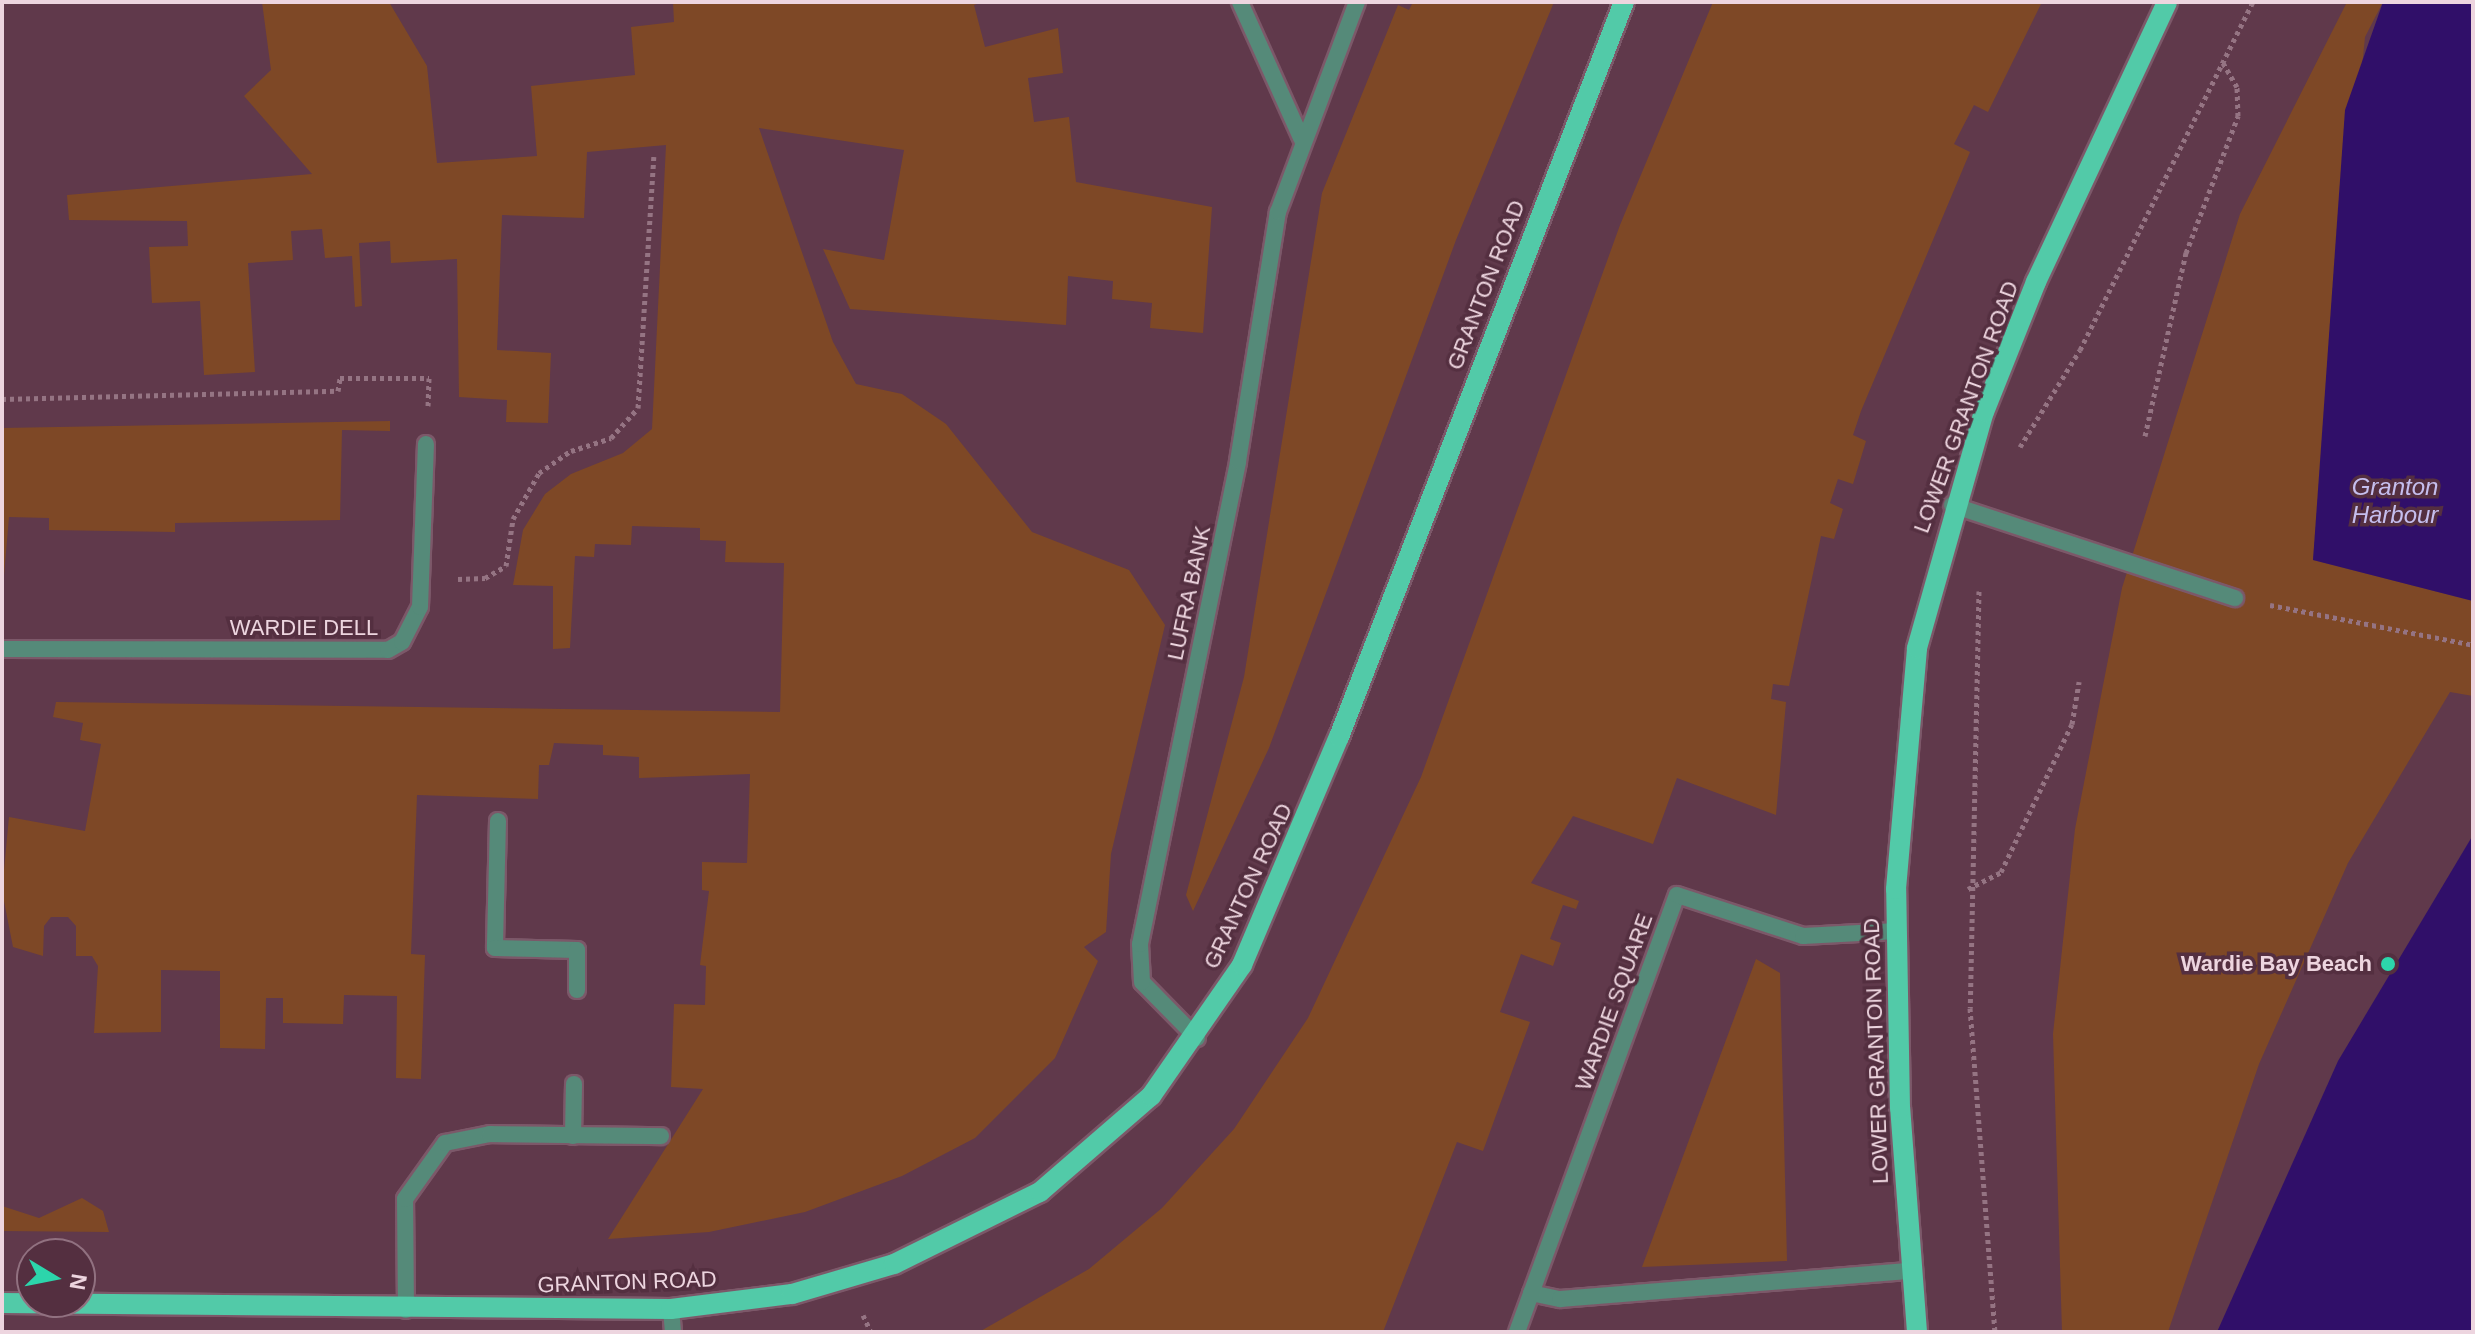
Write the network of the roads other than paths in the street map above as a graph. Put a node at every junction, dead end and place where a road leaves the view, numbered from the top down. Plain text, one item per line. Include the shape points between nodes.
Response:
1 (1240, 2) edge
2 (1357, 2) edge
3 (1624, 2) edge
4 (2167, 2) edge
5 (1301, 138) junction
6 (426, 444) road end
7 (1952, 505) junction
8 (2235, 598) road end
9 (2, 649) edge
10 (498, 821) dead end
11 (1897, 931) junction
12 (577, 990) dead end
13 (1197, 1038) junction
14 (574, 1084) dead end
15 (573, 1136) junction
16 (661, 1136) dead end
17 (1911, 1271) junction
18 (1531, 1293) junction
19 (2, 1303) edge
20 (671, 1309) junction
21 (406, 1310) junction
22 (673, 1332) edge
23 (1517, 1332) edge
24 (1917, 1332) edge

1 - 5 street
2 - 5 street, LUFRA BANK
3 - 13 main road, GRANTON ROAD via 1292,855 1242,965
4 - 7 main road, LOWER GRANTON ROAD via 2036,282
5 - 13 street, LUFRA BANK via 1264,278 1238,461 1140,944 1142,982
6 - 9 street, WARDIE DELL via 421,578 413,625 388,650
7 - 8 street
7 - 11 main road, LOWER GRANTON ROAD via 1910,696
10 - 12 street via 495,948 577,950
11 - 17 main road, LOWER GRANTON ROAD
11 - 18 street, WARDIE SQUARE via 1803,936 1677,895
13 - 20 main road, GRANTON ROAD via 1151,1096 1102,1141 1040,1192 987,1223 846,1279
14 - 15 street
15 - 16 street
15 - 21 street via 467,1135 428,1159 405,1199
17 - 18 street via 1560,1299
17 - 24 main road, LOWER GRANTON ROAD
18 - 23 street, WARDIE SQUARE
19 - 21 main road, GRANTON ROAD
20 - 21 main road, GRANTON ROAD
20 - 22 street

